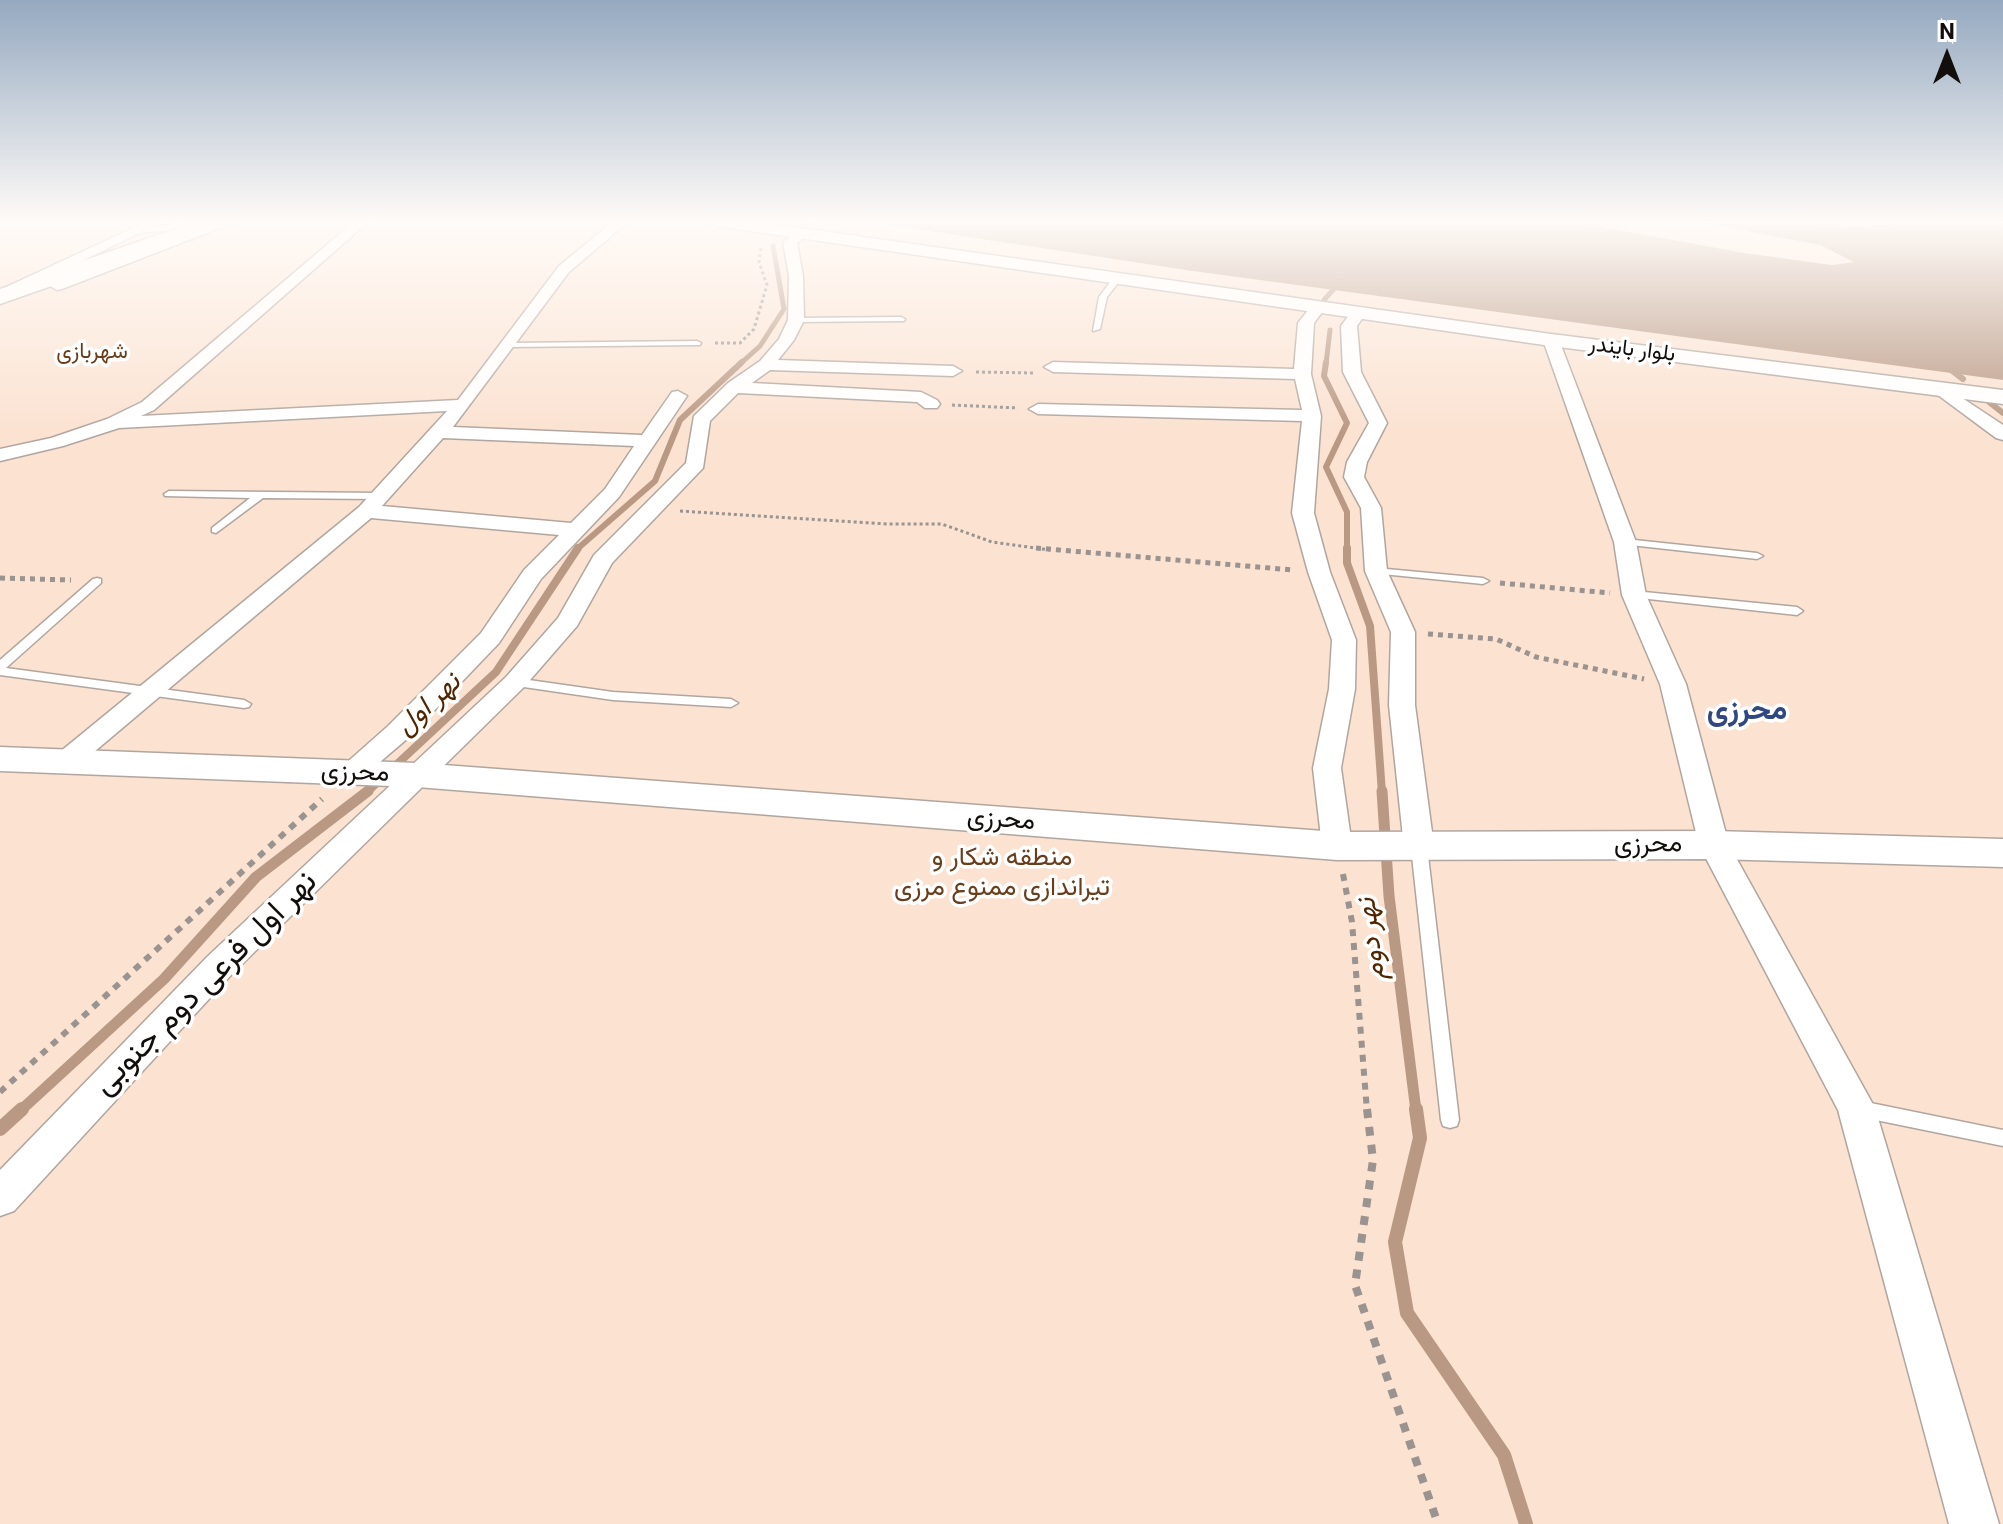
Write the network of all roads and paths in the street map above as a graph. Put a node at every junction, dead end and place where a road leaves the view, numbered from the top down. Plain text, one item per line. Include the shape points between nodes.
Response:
1 (45, 292) edge
2 (280, 292) edge
3 (547, 292) edge
4 (765, 292) edge
5 (796, 292) edge
6 (1107, 292) edge
7 (1211, 292) edge
8 (1318, 307) junction
9 (1358, 313) junction
10 (0, 314) edge
11 (901, 319) dead end
12 (796, 320) junction
13 (1096, 329) dead end
14 (1551, 340) junction
15 (697, 343) joint
16 (509, 345) junction
17 (766, 365) junction
18 (1053, 367) joint
19 (953, 371) joint
20 (1302, 374) junction
21 (734, 387) junction
22 (1944, 391) junction
23 (678, 396) dead end
24 (2003, 397) edge
25 (931, 404) joint
26 (463, 405) junction
27 (1038, 409) joint
28 (1312, 416) junction
29 (114, 423) junction
30 (439, 432) junction
31 (2003, 434) edge
32 (647, 441) junction
33 (0, 455) edge
34 (169, 494) dead end
35 (260, 495) junction
36 (373, 503) junction
37 (651, 509) junction
38 (216, 530) dead end
39 (575, 530) junction
40 (1625, 542) junction
41 (1757, 556) dead end
42 (1376, 571) junction
43 (1319, 572) junction
44 (0, 578) edge
45 (97, 581) joint
46 (1483, 581) joint
47 (1634, 595) junction
48 (1797, 611) dead end
49 (1403, 632) junction
50 (0, 669) edge
51 (515, 682) junction
52 (1673, 684) junction
53 (149, 692) junction
54 (731, 703) dead end
55 (244, 704) dead end
56 (0, 759) edge
57 (65, 762) junction
58 (385, 774) junction
59 (1714, 845) junction
60 (1349, 846) junction
61 (1411, 847) junction
62 (2003, 853) edge
63 (0, 1092) edge
64 (1856, 1108) junction
65 (1450, 1120) dead end
66 (2003, 1138) edge
67 (0, 1198) edge
68 (1438, 1524) edge
69 (1974, 1524) edge

1 - 10 main road
2 - 29 street via 148,406
3 - 16 street
4 - 15 path via 754,329 740,343
5 - 12 street
6 - 13 lane
7 - 8 street, بلوار بایندر
8 - 9 street, بلوار بایندر
8 - 20 street via 1306,323
9 - 14 street, بلوار بایندر
9 - 42 street via 1349,326 1352,372 1378,423 1354,477 1371,508
11 - 12 lane
12 - 17 street
14 - 22 street, بلوار بایندر
14 - 40 street
15 - 16 lane
16 - 26 street
17 - 19 street
17 - 21 street
18 - 19 path via 1035,373
18 - 20 street
20 - 28 street
21 - 25 street via 921,397
21 - 37 street via 701,420 696,464
22 - 24 street, بلوار بایندر
22 - 31 street
23 - 32 street
25 - 27 path
26 - 29 street
26 - 30 street
27 - 28 street
28 - 43 street via 1303,513
29 - 33 street
30 - 32 street
30 - 36 street
32 - 39 street via 612,493
34 - 35 lane
35 - 36 lane
35 - 38 lane
36 - 39 street
36 - 53 street
37 - 43 path via 942,524 992,542 1069,553
37 - 51 street via 602,560 568,621
39 - 58 street via 532,575 490,638 398,732
40 - 41 lane
40 - 47 street
42 - 46 lane
42 - 49 street
43 - 60 street via 1344,640 1342,689 1327,768
44 - 45 path
45 - 50 lane
46 - 47 path
47 - 48 lane
47 - 52 street
49 - 52 path via 1496,639 1536,657
49 - 61 street
50 - 53 lane
51 - 54 lane via 613,696
51 - 58 street
52 - 59 street
53 - 55 lane
53 - 57 street
56 - 57 street, محرزی
57 - 58 street, محرزی
58 - 60 street, محرزی
58 - 63 path via 155,954
58 - 67 street, نهر اول فرعی دوم جنوبی via 220,965
59 - 61 street, محرزی
59 - 62 street, محرزی
59 - 64 street
60 - 61 street, محرزی
60 - 68 path via 1373,1160 1355,1285
61 - 65 lane
64 - 66 lane
64 - 69 street

